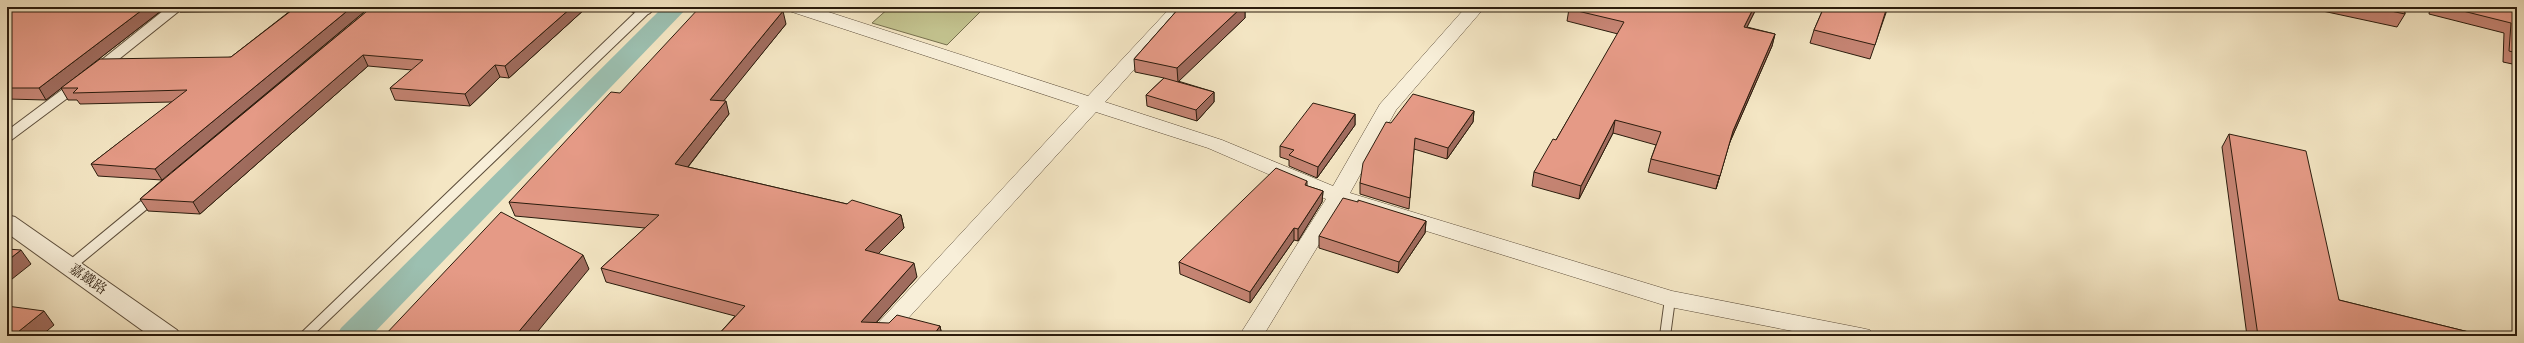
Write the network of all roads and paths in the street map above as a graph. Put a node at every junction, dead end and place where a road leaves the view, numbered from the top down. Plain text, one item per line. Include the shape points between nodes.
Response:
1 (176, 7) edge
2 (634, 7) edge
3 (795, 7) edge
4 (1179, 7) edge
5 (1476, 7) edge
6 (648, 8) edge
7 (94, 72) edge
8 (82, 81) edge
9 (1091, 103) junction
10 (7, 137) edge
11 (162, 190) edge
12 (1338, 196) junction
13 (7, 222) edge
14 (70, 266) junction
15 (1670, 299) junction
16 (168, 336) edge
17 (305, 336) edge
18 (878, 336) edge
19 (1251, 336) edge
20 (1665, 336) edge
21 (1861, 336) edge

1 - 7 lane
2 - 6 lane
3 - 9 street
4 - 9 street
5 - 12 street via 1387,108
6 - 17 lane
8 - 10 lane
9 - 12 street via 1215,144
9 - 18 street
11 - 14 lane
12 - 15 street
12 - 19 street
13 - 14 street, 嘉鐵路
14 - 16 street, 嘉鐵路
15 - 20 lane
15 - 21 street

